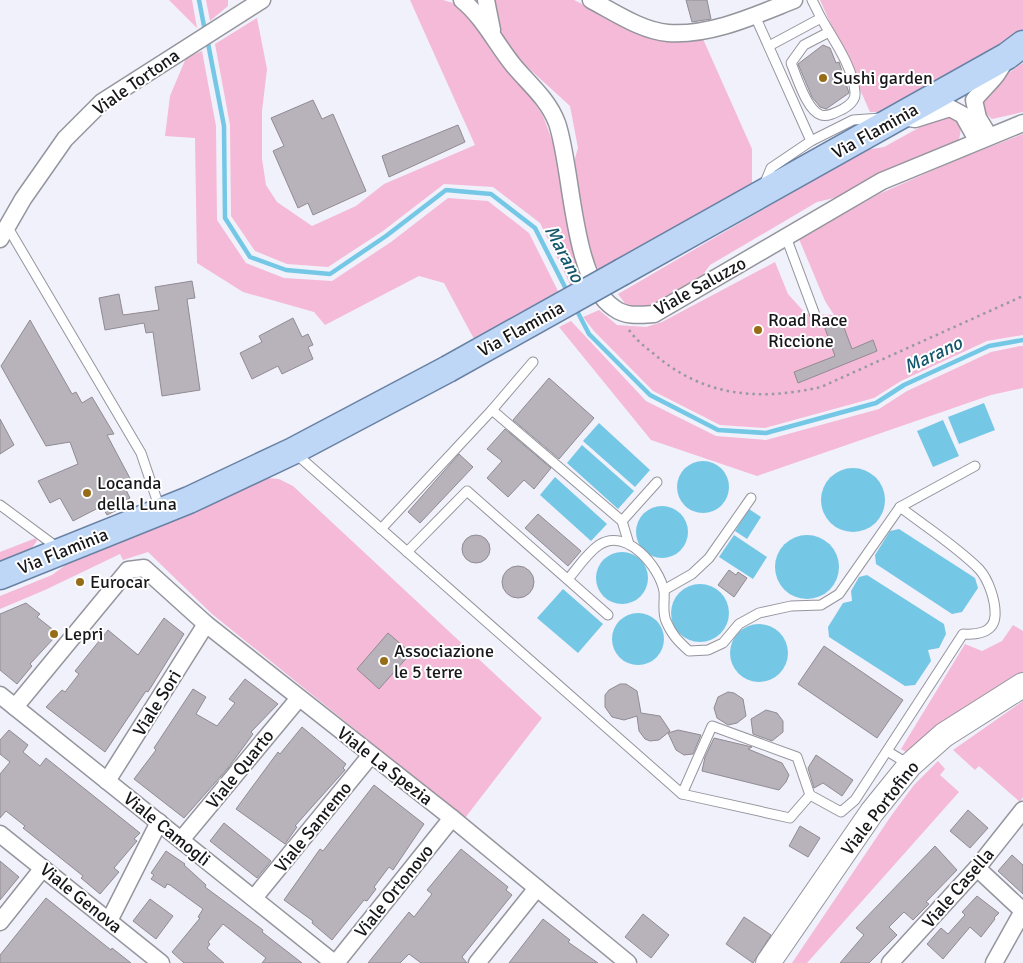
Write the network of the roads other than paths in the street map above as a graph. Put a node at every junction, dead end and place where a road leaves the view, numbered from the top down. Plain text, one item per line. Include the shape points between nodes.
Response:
1 (262, 0) edge
2 (462, 0) edge
3 (486, 0) edge
4 (591, 0) edge
5 (794, 0) edge
6 (812, 0) edge
7 (756, 16) junction
8 (822, 18) junction
9 (829, 32) junction
10 (492, 35) junction
11 (769, 49) junction
12 (1015, 50) edge
13 (791, 63) junction
14 (779, 71) junction
15 (898, 119) junction
16 (1023, 122) edge
17 (983, 138) junction
18 (811, 141) junction
19 (758, 197) junction
20 (4, 233) edge
21 (786, 237) junction
22 (815, 314) dead end
23 (533, 362) dead end
24 (492, 410) junction
25 (293, 451) junction
26 (975, 466) dead end
27 (657, 482) dead end
28 (751, 498) dead end
29 (0, 505) edge
30 (900, 507) junction
31 (161, 511) junction
32 (622, 521) junction
33 (382, 529) junction
34 (629, 544) junction
35 (62, 551) junction
36 (407, 552) junction
37 (0, 576) edge
38 (568, 579) junction
39 (664, 590) junction
40 (608, 615) dead end
41 (206, 624) junction
42 (1023, 685) edge
43 (0, 695) edge
44 (299, 698) junction
45 (15, 707) junction
46 (887, 751) junction
47 (371, 755) junction
48 (910, 765) junction
49 (108, 781) junction
50 (682, 794) junction
51 (810, 795) junction
52 (1023, 810) edge
53 (452, 818) junction
54 (159, 822) junction
55 (0, 834) edge
56 (181, 840) junction
57 (43, 868) junction
58 (977, 868) junction
59 (537, 888) junction
60 (254, 898) junction
61 (1023, 911) edge
62 (109, 921) junction
63 (0, 922) edge
64 (161, 963) edge
65 (335, 963) edge
66 (477, 963) edge
67 (628, 963) edge
68 (768, 963) edge
69 (890, 963) edge
70 (994, 963) edge

1 - 20 street, Viale Tortona via 102,102 65,139 23,199
2 - 10 street
3 - 10 street
4 - 7 street via 642,25 668,33 715,28
5 - 7 street
6 - 8 lane
7 - 11 lane
8 - 9 lane
8 - 11 lane
9 - 13 lane via 804,45
9 - 13 lane via 854,84 856,94 850,105 822,116 811,110
10 - 21 street, Viale Saluzzo via 513,65 546,101 556,122 584,260 600,293 614,308 634,316 654,314
11 - 14 lane
12 - 15 main road, Via Flaminia
12 - 17 street via 999,74 974,100
13 - 14 lane
14 - 18 lane
15 - 17 street via 915,119 950,108 963,115
15 - 18 lane via 875,117 853,120
15 - 19 main road, Via Flaminia
16 - 17 street, Viale Saluzzo
17 - 21 street, Viale Saluzzo via 882,181
18 - 19 lane via 771,168
19 - 25 main road, Via Flaminia, bridge
20 - 31 lane via 141,453
21 - 22 lane
23 - 24 lane
24 - 32 lane
24 - 33 lane
25 - 31 main road, Via Flaminia
25 - 33 lane
26 - 30 lane
27 - 32 lane
28 - 39 lane via 709,558 692,574
29 - 35 lane
30 - 39 lane via 839,594 821,605 792,606 759,613 738,624 722,643 708,650 690,651 674,638 665,619
30 - 46 lane via 980,571 996,610 989,630 976,635 963,634
31 - 35 main road, Via Flaminia
32 - 34 lane
33 - 36 lane
34 - 38 lane via 615,540 599,545
34 - 39 lane via 646,558 659,576
35 - 37 main road, Via Flaminia
36 - 38 lane via 467,491
36 - 50 lane
38 - 40 lane
41 - 44 street, Viale La Spezia
41 - 45 street, Viale La Spezia via 144,568 128,570
41 - 49 street, Viale Sori
42 - 48 street, Viale Portofino via 944,735
43 - 45 street, Viale Camogli
44 - 47 street, Viale La Spezia
44 - 56 street, Viale Quarto
45 - 49 street, Viale Camogli
46 - 48 lane
46 - 51 lane via 855,800 841,812
47 - 53 street, Viale La Spezia
47 - 60 street, Viale Sanremo
48 - 68 street, Viale Portofino via 792,917
49 - 54 street, Viale Camogli
50 - 51 lane via 790,818
50 - 51 lane via 712,726 797,757
52 - 58 street, Viale Casella
53 - 59 street, Viale La Spezia via 478,834
53 - 65 street, Viale Ortonovo
54 - 56 street, Viale Camogli
54 - 62 street
55 - 57 street, Viale Genova
56 - 60 street, Viale Camogli
57 - 62 street, Viale Genova
57 - 63 street
58 - 61 street
58 - 69 street, Viale Casella
59 - 66 street
59 - 67 street, Viale La Spezia
60 - 65 street, Viale Camogli
61 - 70 street
62 - 64 street, Viale Genova

